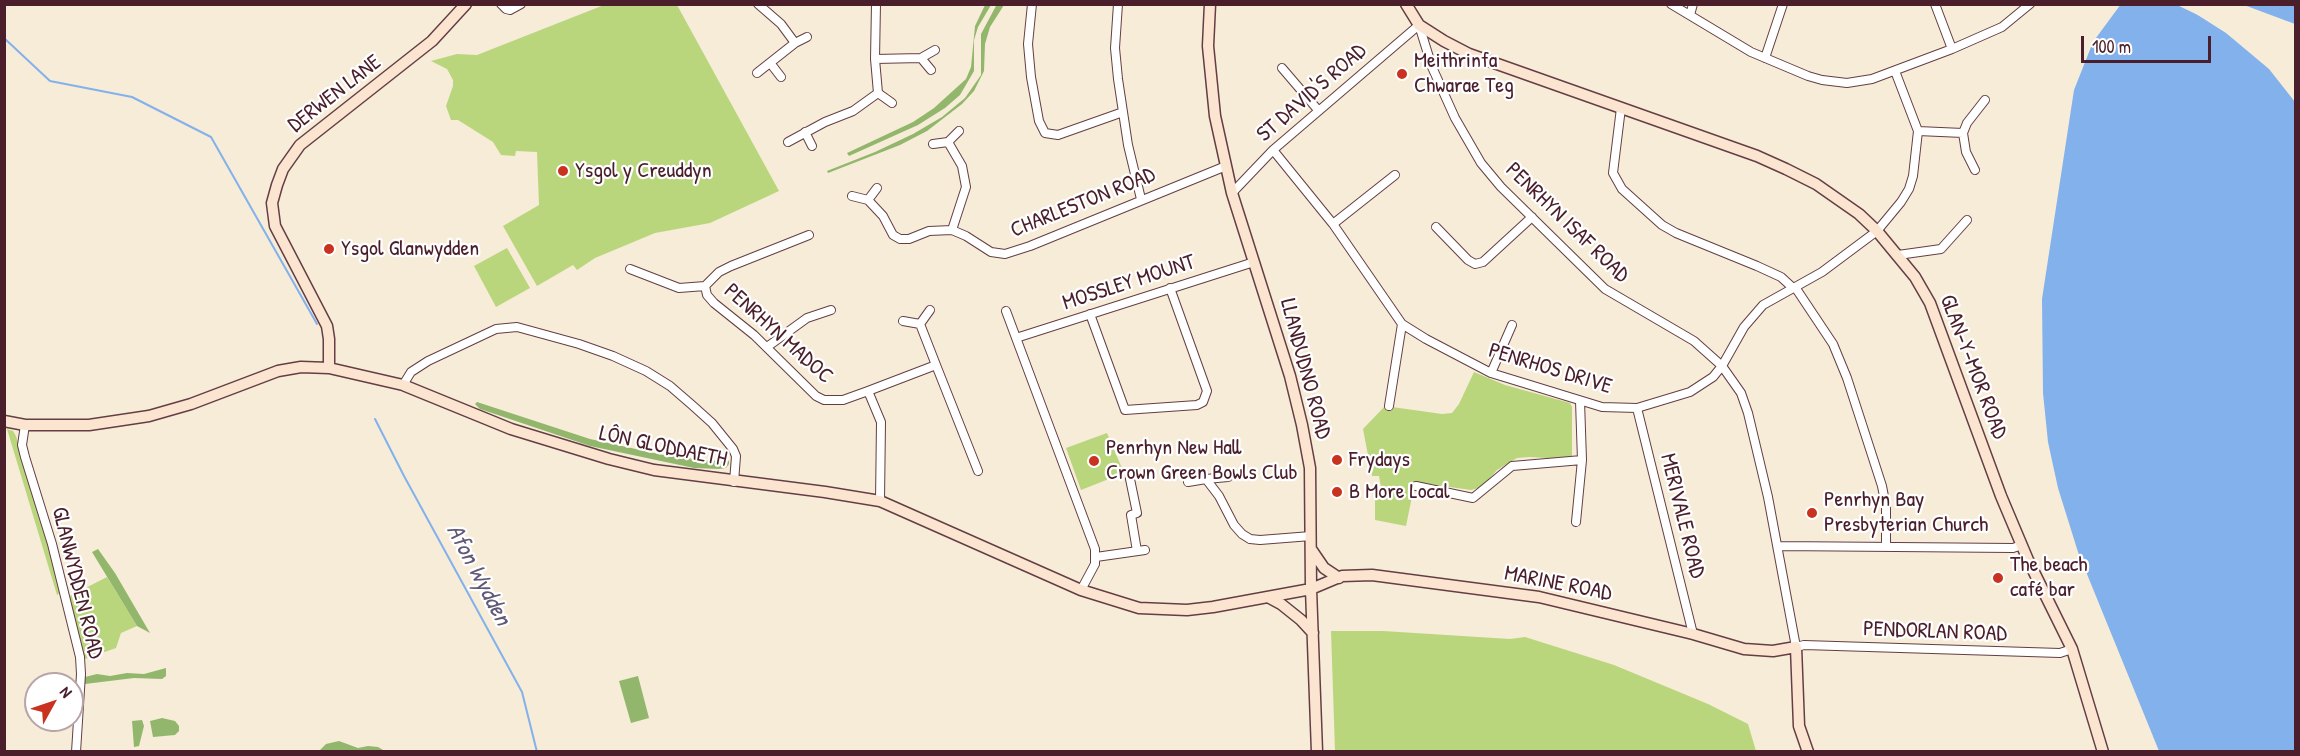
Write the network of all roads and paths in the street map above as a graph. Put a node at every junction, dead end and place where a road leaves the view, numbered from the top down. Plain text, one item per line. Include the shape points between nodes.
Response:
1 (466, 4) edge
2 (501, 4) edge
3 (521, 4) edge
4 (758, 4) edge
5 (876, 4) edge
6 (1032, 4) edge
7 (1118, 4) edge
8 (1210, 4) edge
9 (1406, 4) edge
10 (1671, 4) edge
11 (1693, 4) edge
12 (1783, 4) edge
13 (1935, 4) edge
14 (2030, 4) edge
15 (1690, 15) junction
16 (1419, 25) junction
17 (807, 37) dead end
18 (795, 43) junction
19 (1952, 49) junction
20 (935, 50) dead end
21 (921, 58) junction
22 (1765, 58) junction
23 (875, 59) junction
24 (771, 64) junction
25 (1282, 68) dead end
26 (931, 70) dead end
27 (1895, 71) junction
28 (757, 73) dead end
29 (781, 76) dead end
30 (878, 93) junction
31 (1985, 100) dead end
32 (892, 103) dead end
33 (1622, 108) junction
34 (1318, 110) junction
35 (1123, 112) junction
36 (959, 130) dead end
37 (1918, 131) junction
38 (805, 132) junction
39 (1963, 133) junction
40 (788, 142) dead end
41 (948, 142) junction
42 (933, 144) dead end
43 (812, 146) dead end
44 (1273, 150) junction
45 (1226, 166) junction
46 (1975, 170) dead end
47 (1395, 175) dead end
48 (877, 188) dead end
49 (1232, 192) junction
50 (852, 196) dead end
51 (1141, 199) junction
52 (868, 200) junction
53 (1532, 217) junction
54 (1967, 220) dead end
55 (1333, 224) junction
56 (952, 230) junction
57 (1877, 231) junction
58 (1438, 233) dead end
59 (809, 235) dead end
60 (1898, 255) junction
61 (1254, 262) junction
62 (630, 269) dead end
63 (705, 286) junction
64 (1794, 287) junction
65 (1170, 288) junction
66 (831, 310) dead end
67 (930, 310) dead end
68 (1006, 310) dead end
69 (1090, 315) junction
70 (903, 321) dead end
71 (920, 324) junction
72 (1402, 324) junction
73 (1512, 325) dead end
74 (1016, 338) junction
75 (767, 347) junction
76 (936, 365) junction
77 (1722, 366) junction
78 (329, 368) junction
79 (1491, 374) junction
80 (403, 385) junction
81 (868, 391) junction
82 (1580, 400) junction
83 (1389, 406) dead end
84 (1637, 408) junction
85 (4, 421) edge
86 (25, 425) junction
87 (1582, 460) junction
88 (978, 471) dead end
89 (1228, 477) dead end
90 (1130, 479) dead end
91 (1206, 479) junction
92 (734, 482) junction
93 (1188, 482) dead end
94 (1416, 486) dead end
95 (879, 501) junction
96 (1576, 522) dead end
97 (1311, 536) junction
98 (2022, 545) junction
99 (1778, 546) junction
100 (1886, 546) junction
101 (1311, 549) junction
102 (1096, 557) junction
103 (1338, 578) junction
104 (1311, 589) junction
105 (1081, 590) junction
106 (1268, 597) junction
107 (1313, 633) junction
108 (1694, 634) junction
109 (1796, 647) junction
110 (2072, 649) junction
111 (76, 752) edge
112 (1317, 752) edge
113 (1808, 752) edge
114 (2103, 752) edge

1 - 78 street, DERWEN LANE via 432,41 300,145 283,169 272,203 275,226 327,326
2 - 3 street via 510,10
4 - 18 street
5 - 23 street
6 - 35 street via 1028,44 1031,77 1045,133 1058,135
7 - 35 street via 1115,48
8 - 45 street, LLANDUDNO ROAD via 1212,92
9 - 16 street, GLAN-Y-MOR ROAD
10 - 15 street
11 - 15 street
12 - 22 street
13 - 19 street
14 - 19 street via 2002,27
15 - 22 street
16 - 33 street, GLAN-Y-MOR ROAD via 1469,54
16 - 34 street, ST DAVID'S ROAD
16 - 53 street, PENRHYN ISAF ROAD via 1431,67 1468,142 1501,188
17 - 18 street
18 - 24 street
19 - 27 street
20 - 21 street
21 - 23 street
21 - 26 street
22 - 27 street via 1836,83 1872,79
23 - 30 street
24 - 28 street
24 - 29 street
25 - 34 street
27 - 37 street
30 - 32 street
30 - 38 street via 853,111
31 - 39 street
33 - 57 street, GLAN-Y-MOR ROAD via 1786,169 1816,184
33 - 64 street via 1613,173 1622,189 1676,233 1757,266
34 - 44 street, ST DAVID'S ROAD
35 - 51 street
36 - 41 street
37 - 39 street
37 - 57 street, PENRHOS DRIVE via 1909,189
38 - 40 street
38 - 43 street
39 - 46 street via 1966,152
41 - 42 street
41 - 56 street via 962,166 966,187
44 - 49 street, ST DAVID'S ROAD
44 - 55 street, PENRHOS DRIVE
45 - 49 street, LLANDUDNO ROAD
45 - 51 street, CHARLESTON ROAD
47 - 55 street
48 - 52 street
49 - 61 street, LLANDUDNO ROAD
50 - 52 street
51 - 56 street, CHARLESTON ROAD via 1005,254 991,252
52 - 56 street via 900,239
53 - 58 street via 1483,262 1475,264
53 - 77 street, PENRHYN ISAF ROAD via 1605,290 1674,328
54 - 60 street via 1941,249
55 - 72 street, PENRHOS DRIVE
57 - 60 street, GLAN-Y-MOR ROAD
57 - 64 street, PENRHOS DRIVE via 1822,272
59 - 63 street via 731,266
60 - 98 street, GLAN-Y-MOR ROAD via 1930,303
61 - 65 street, MOSSLEY MOUNT
61 - 97 street, LLANDUDNO ROAD via 1302,425 1310,468
62 - 63 street via 679,288
63 - 75 street, PENRHYN MADOC via 714,303
64 - 77 street, PENRHOS DRIVE via 1763,305 1744,327
64 - 100 street via 1833,344 1847,378 1882,486
65 - 69 street, MOSSLEY MOUNT
65 - 69 street via 1207,391 1203,402 1197,405 1125,410
66 - 75 street via 807,318
67 - 71 street
68 - 74 street
69 - 74 street, MOSSLEY MOUNT
70 - 71 street
71 - 76 street
72 - 79 street, PENRHOS DRIVE
72 - 83 street
73 - 79 street
74 - 102 street
75 - 81 street, PENRHYN MADOC via 816,396 843,400
76 - 81 street, PENRHYN MADOC
76 - 88 street
77 - 84 street, PENRHOS DRIVE via 1690,392
77 - 99 street, PENRHYN ISAF ROAD via 1741,393 1748,413
78 - 80 street, LÔN GLODDAETH
78 - 86 street, LÔN GLODDAETH via 278,371 149,416 89,425
79 - 82 street, PENRHOS DRIVE
80 - 92 street, LÔN GLODDAETH via 511,429 609,459
80 - 92 street via 411,372 428,361 496,329 517,327 579,344 646,371 692,405 734,449
81 - 95 street via 881,422
82 - 84 street, PENRHOS DRIVE via 1602,407
82 - 87 street
84 - 108 street, MERIVALE ROAD
85 - 86 street, LÔN GLODDAETH
86 - 111 street, GLANWYDDEN ROAD via 23,451 52,544 80,657
87 - 94 street via 1512,466 1473,498
87 - 96 street
89 - 91 street
90 - 102 street via 1137,513 1131,515 1141,550
91 - 93 street
91 - 97 street via 1242,534 1260,540
92 - 95 street, LÔN GLODDAETH
95 - 105 street, LÔN GLODDAETH
97 - 101 street, LLANDUDNO ROAD
98 - 100 street
98 - 110 street, GLAN-Y-MOR ROAD
99 - 100 street
99 - 109 street, PENRHYN ISAF ROAD
101 - 103 street via 1324,568
101 - 104 street, LLANDUDNO ROAD
102 - 105 street
103 - 104 street, MARINE ROAD
103 - 108 street, MARINE ROAD via 1372,575 1539,597
104 - 106 street, LÔN GLODDAETH
104 - 107 street, LLANDUDNO ROAD
105 - 106 street, LÔN GLODDAETH via 1139,608 1162,610 1213,608
106 - 107 street
107 - 112 street, LLANDUDNO ROAD
108 - 109 street, MARINE ROAD via 1744,649 1773,651
109 - 110 street, PENDORLAN ROAD via 2060,653
109 - 113 street via 1799,726
110 - 114 street, GLAN-Y-MOR ROAD

